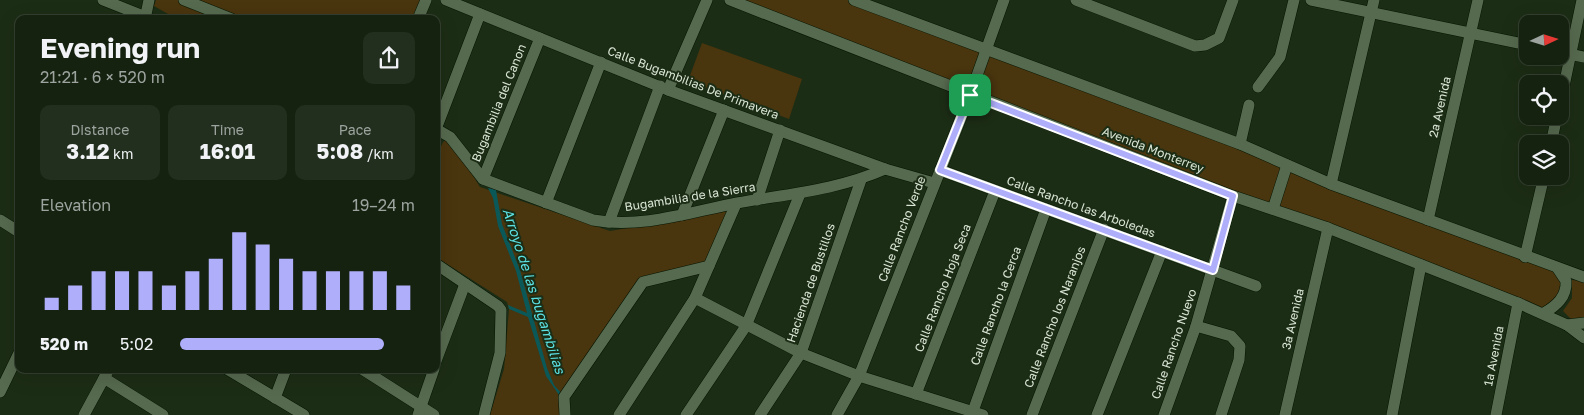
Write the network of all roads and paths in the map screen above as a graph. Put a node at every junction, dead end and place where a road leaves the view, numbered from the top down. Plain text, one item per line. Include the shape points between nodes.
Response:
1 (103, 0) edge
2 (150, 0) edge
3 (184, 0) edge
4 (426, 0) edge
5 (446, 0) edge
6 (707, 0) edge
7 (730, 0) edge
8 (854, 0) edge
9 (1004, 0) edge
10 (1076, 0) edge
11 (1233, 0) edge
12 (1294, 0) edge
13 (1311, 0) edge
14 (1478, 0) edge
15 (1582, 0) edge
16 (1373, 5) edge
17 (480, 14) junction
18 (139, 15) edge
19 (147, 15) edge
20 (222, 15) edge
21 (420, 15) edge
22 (1472, 32) junction
23 (540, 38) junction
24 (1519, 43) edge
25 (1569, 43) edge
26 (987, 50) junction
27 (1569, 54) edge
28 (1584, 57) edge
29 (601, 62) junction
30 (1258, 87) dead end
31 (664, 88) junction
32 (970, 95) junction
33 (1249, 105) dead end
34 (724, 110) junction
35 (440, 119) edge
36 (780, 130) junction
37 (440, 131) edge
38 (1240, 144) junction
39 (1287, 165) junction
40 (885, 169) junction
41 (940, 170) junction
42 (483, 179) junction
43 (861, 180) junction
44 (934, 183) junction
45 (1331, 184) junction
46 (1542, 185) edge
47 (995, 191) junction
48 (800, 194) junction
49 (1233, 196) junction
50 (757, 200) junction
51 (546, 203) junction
52 (736, 204) junction
53 (1046, 209) junction
54 (1273, 209) junction
55 (682, 215) junction
56 (0, 220) edge
57 (1428, 220) junction
58 (609, 222) junction
59 (1328, 228) junction
60 (15, 229) edge
61 (1104, 230) junction
62 (1162, 251) junction
63 (1525, 256) junction
64 (1421, 265) junction
65 (709, 266) junction
66 (440, 267) edge
67 (1558, 269) junction
68 (1213, 270) junction
69 (1583, 275) edge
70 (465, 284) junction
71 (1256, 286) dead end
72 (696, 298) junction
73 (1518, 303) junction
74 (1544, 313) junction
75 (1584, 323) edge
76 (1567, 325) junction
77 (746, 326) junction
78 (1196, 326) junction
79 (440, 338) edge
80 (1584, 338) edge
81 (801, 353) junction
82 (15, 361) edge
83 (234, 373) edge
84 (284, 373) edge
85 (368, 373) edge
86 (433, 373) edge
87 (106, 374) edge
88 (859, 376) junction
89 (0, 392) edge
90 (916, 394) junction
91 (275, 398) junction
92 (419, 410) edge
93 (978, 413) edge
94 (302, 414) edge
95 (84, 415) edge
96 (163, 415) edge
97 (434, 415) edge
98 (484, 415) edge
99 (565, 415) edge
100 (619, 415) edge
101 (686, 415) edge
102 (760, 415) edge
103 (837, 415) edge
104 (1032, 415) edge
105 (1097, 415) edge
106 (1164, 415) edge
107 (1222, 415) edge
108 (1285, 415) edge
109 (1392, 415) edge
110 (1496, 415) edge

1 - 18 street
2 - 19 street
3 - 20 street
4 - 21 street
5 - 17 street, Calle Bugambilias De Primavera
6 - 31 street
7 - 32 street, Avenida Monterrey
8 - 26 street
9 - 26 street, Calle Rancho Verde
10 - 11 street via 1195,46 1219,38
12 - 30 street via 1280,57
13 - 16 street
14 - 22 street, 2a Avenida
15 - 25 street
16 - 22 street
16 - 45 street
17 - 23 street, Calle Bugambilias De Primavera
17 - 35 street
22 - 24 street
22 - 57 street, 2a Avenida
23 - 29 street, Calle Bugambilias De Primavera
23 - 42 street, Bugambilia del Canon
26 - 32 street, Calle Rancho Verde
26 - 38 street
27 - 28 street
29 - 31 street, Calle Bugambilias De Primavera
29 - 51 street
31 - 34 street, Calle Bugambilias De Primavera
31 - 58 street
32 - 41 street, Calle Rancho Verde
32 - 49 street, Avenida Monterrey
33 - 38 street
34 - 36 street, Calle Bugambilias De Primavera
34 - 55 street
36 - 40 street, Calle Bugambilias De Primavera
36 - 50 street
37 - 42 street via 450,137
38 - 39 street
39 - 45 street
39 - 54 street
40 - 43 street, Bugambilia de la Sierra
40 - 44 street, Calle Bugambilias De Primavera
41 - 44 street, Calle Rancho Verde
41 - 47 street, Calle Rancho las Arboledas
42 - 51 street, Bugambilia de la Sierra
43 - 48 street, Bugambilia de la Sierra
43 - 81 street, Hacienda de Bustillos
44 - 88 street, Calle Rancho Verde
45 - 57 street
46 - 63 street
47 - 53 street, Calle Rancho las Arboledas
47 - 90 street, Calle Rancho Hoja Seca
48 - 50 street, Bugambilia de la Sierra
48 - 77 street
49 - 54 street, Avenida Monterrey
49 - 68 street, Calle Rancho Nuevo
50 - 52 street, Bugambilia de la Sierra
51 - 58 street, Bugambilia de la Sierra via 593,220
52 - 55 street, Bugambilia de la Sierra
52 - 65 street
53 - 61 street, Calle Rancho las Arboledas
53 - 93 street, Calle Rancho la Cerca
54 - 59 street, Avenida Monterrey
55 - 58 street, Bugambilia de la Sierra via 639,222
56 - 60 street
57 - 63 street
59 - 64 street, Avenida Monterrey
59 - 108 street, 3a Avenida
61 - 62 street, Calle Rancho las Arboledas
61 - 104 street, Calle Rancho los Naranjos
62 - 68 street, Calle Rancho las Arboledas
62 - 105 street
63 - 67 street
64 - 73 street, Avenida Monterrey
64 - 109 street
65 - 72 street
65 - 99 street via 643,282 564,397
66 - 70 street
67 - 69 street
67 - 74 street via 1566,281 1564,295
68 - 71 street, Calle Rancho las Arboledas
68 - 78 street, Calle Rancho Nuevo
70 - 79 street
70 - 98 street via 498,306 502,314 500,353
72 - 77 street
72 - 100 street
73 - 74 street, Avenida Monterrey
73 - 110 street, 1a Avenida
74 - 76 street, Avenida Monterrey
75 - 76 street
76 - 80 street, Avenida Monterrey
77 - 81 street
77 - 101 street
78 - 106 street, Calle Rancho Nuevo
78 - 107 street via 1230,336 1240,346 1239,360
81 - 88 street
81 - 102 street, Hacienda de Bustillos
82 - 89 street
83 - 91 street
84 - 91 street
85 - 92 street
86 - 92 street
87 - 95 street
87 - 96 street
88 - 90 street
88 - 103 street, Calle Rancho Verde
90 - 93 street
91 - 94 street
92 - 97 street

